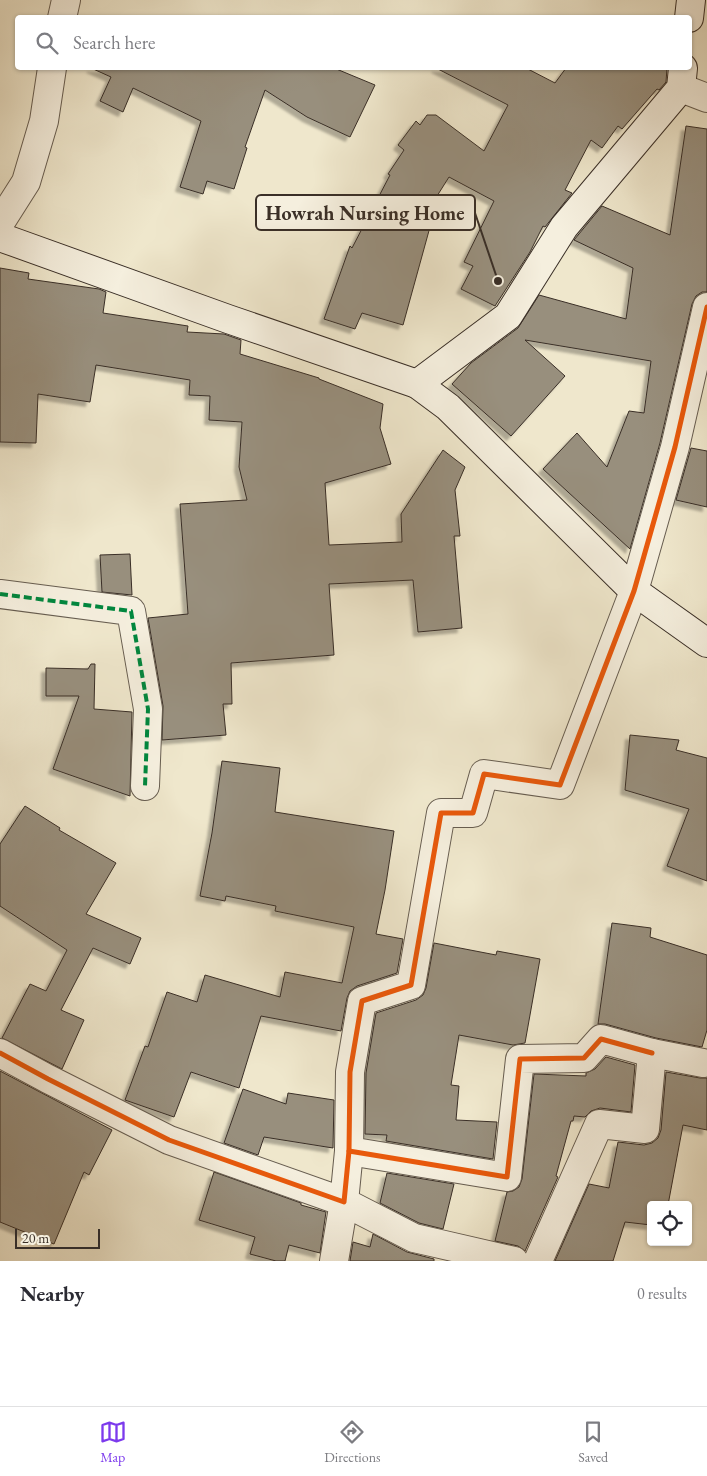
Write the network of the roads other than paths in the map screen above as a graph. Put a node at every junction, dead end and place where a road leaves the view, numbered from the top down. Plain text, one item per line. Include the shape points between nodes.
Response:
1 (66, 0) edge
2 (691, 0) edge
3 (63, 15) edge
4 (689, 15) edge
5 (52, 70) edge
6 (682, 78) edge
7 (707, 98) edge
8 (0, 223) edge
9 (0, 237) edge
10 (707, 307) edge
11 (417, 384) junction
12 (634, 591) junction
13 (0, 594) edge
14 (707, 644) edge
15 (144, 786) dead end
16 (0, 1053) edge
17 (652, 1053) junction
18 (706, 1059) edge
19 (349, 1151) junction
20 (344, 1202) junction
21 (334, 1261) edge
22 (514, 1261) edge
23 (538, 1261) edge

1 - 3 street
2 - 4 street
5 - 8 street via 44,120 26,182
6 - 7 street
6 - 11 street via 564,227 508,316
9 - 11 street
10 - 12 street via 675,447
11 - 12 street via 448,407
12 - 14 street
12 - 19 street via 560,785 484,774 473,813 441,812 411,985 362,1001 350,1072
13 - 15 street via 132,611 148,709
16 - 20 street via 169,1140
17 - 18 street
17 - 19 street via 601,1039 584,1058 520,1059 506,1178
17 - 23 street via 645,1129 599,1124
19 - 20 street
20 - 21 street
20 - 22 street via 414,1238

